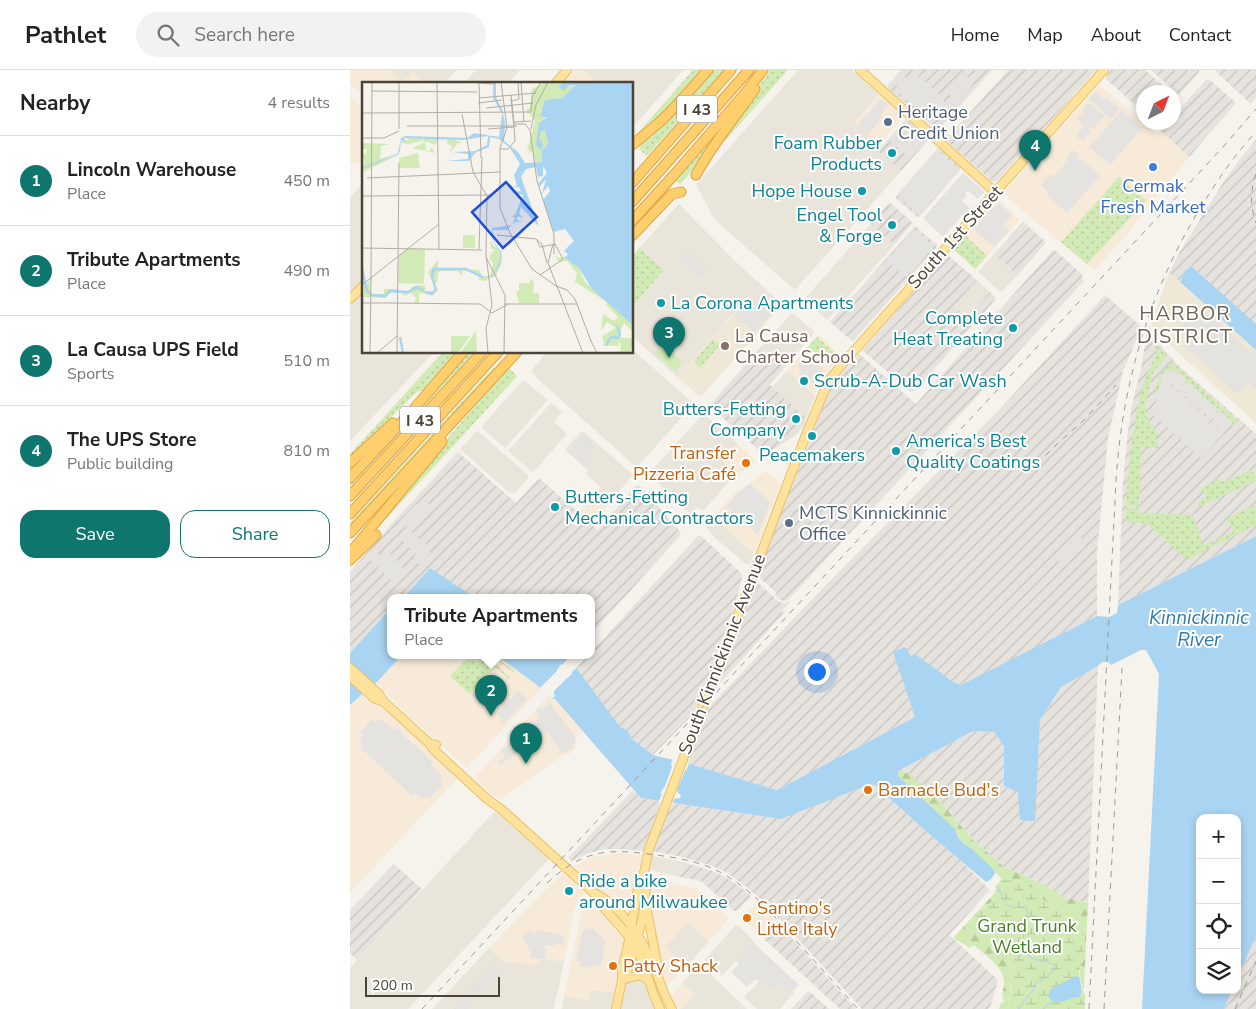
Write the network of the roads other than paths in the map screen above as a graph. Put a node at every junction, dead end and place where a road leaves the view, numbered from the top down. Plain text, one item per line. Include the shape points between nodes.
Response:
1 (568, 70) edge
2 (708, 70) edge
3 (731, 70) edge
4 (749, 70) edge
5 (763, 70) edge
6 (768, 70) edge
7 (860, 70) edge
8 (1104, 70) edge
9 (556, 82) edge
10 (634, 142) edge
11 (662, 148) junction
12 (634, 175) edge
13 (696, 176) dead end
14 (634, 181) edge
15 (681, 192) dead end
16 (995, 192) junction
17 (634, 200) edge
18 (634, 218) edge
19 (634, 234) edge
20 (362, 287) edge
21 (350, 299) edge
22 (461, 354) edge
23 (480, 354) edge
24 (496, 354) edge
25 (515, 354) edge
26 (432, 387) junction
27 (805, 437) joint
28 (350, 463) edge
29 (416, 468) junction
30 (350, 478) edge
31 (350, 496) edge
32 (350, 514) edge
33 (350, 533) edge
34 (376, 535) dead end
35 (350, 553) edge
36 (350, 560) edge
37 (350, 668) edge
38 (350, 676) edge
39 (376, 695) junction
40 (644, 873) junction
41 (593, 892) junction
42 (636, 898) junction
43 (645, 902) junction
44 (616, 908) junction
45 (631, 926) junction
46 (638, 936) junction
47 (629, 937) junction
48 (635, 947) junction
49 (658, 978) junction
50 (648, 979) junction
51 (622, 980) junction
52 (664, 996) junction
53 (616, 1009) edge
54 (660, 1009) edge
55 (672, 1009) edge

1 - 9 main road
2 - 10 highway via 660,122
3 - 11 highway, I 43
4 - 17 highway, I 43
5 - 18 highway
6 - 13 highway via 715,143
7 - 16 main road
8 - 16 main road, South 1st Street
11 - 12 highway
11 - 14 highway, I 43
15 - 19 highway via 672,194
16 - 27 main road, South 1st Street via 834,374
20 - 21 main road
22 - 26 highway
23 - 31 highway, I 43
24 - 32 highway, I 43
25 - 29 highway
26 - 28 highway
26 - 30 highway
27 - 40 main road, South Kinnickinnic Avenue via 649,849
29 - 33 highway
29 - 35 highway
34 - 36 highway
37 - 39 main road
38 - 39 main road
39 - 41 main road via 430,744 436,745 487,799
40 - 42 main road, South Kinnickinnic Avenue
40 - 43 main road, South Kinnickinnic Avenue
41 - 44 main road
41 - 47 main road
42 - 44 main road via 628,908
42 - 45 main road, South Kinnickinnic Avenue
43 - 46 main road, South Kinnickinnic Avenue
43 - 49 main road
44 - 45 main road
45 - 46 main road
45 - 47 main road, South Kinnickinnic Avenue
46 - 48 main road, South Kinnickinnic Avenue
46 - 49 main road
47 - 48 main road
47 - 51 main road, South Kinnickinnic Avenue
48 - 50 main road
48 - 51 main road, South Kinnickinnic Avenue
49 - 52 main road
50 - 51 main road via 639,975
50 - 54 main road
51 - 53 main road, South Kinnickinnic Avenue
52 - 54 main road
52 - 55 main road

